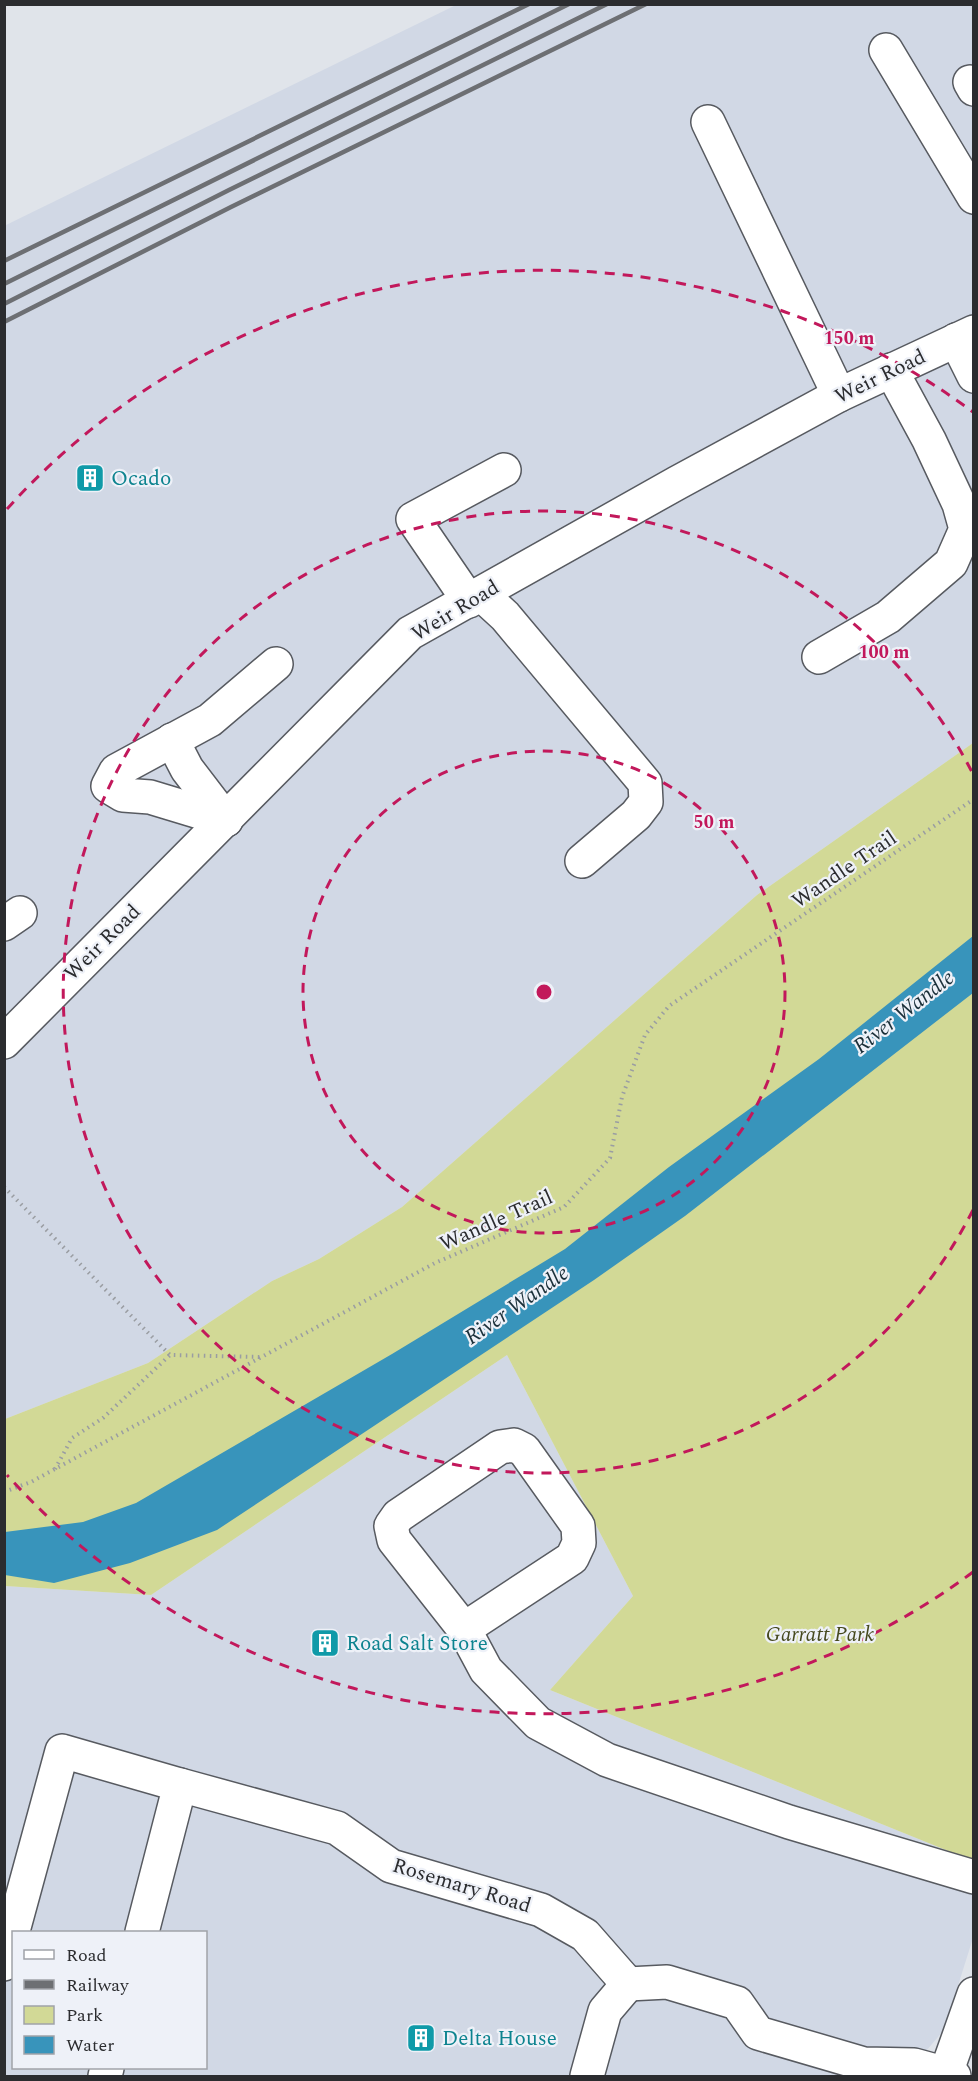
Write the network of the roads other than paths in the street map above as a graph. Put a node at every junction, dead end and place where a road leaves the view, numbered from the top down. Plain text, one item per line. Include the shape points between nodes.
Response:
1 (886, 50) dead end
2 (708, 122) dead end
3 (974, 197) edge
4 (965, 336) edge
5 (891, 370) junction
6 (974, 376) edge
7 (839, 395) junction
8 (504, 470) dead end
9 (475, 597) junction
10 (819, 657) dead end
11 (276, 664) dead end
12 (172, 740) junction
13 (226, 820) junction
14 (582, 861) dead end
15 (4, 1042) edge
16 (464, 1629) junction
17 (180, 1785) junction
18 (974, 1878) edge
19 (13, 1931) edge
20 (142, 1931) edge
21 (12, 1935) edge
22 (4, 1964) edge
23 (628, 1984) junction
24 (974, 1994) edge
25 (587, 2076) edge
26 (948, 2076) edge

1 - 3 street
2 - 7 street
4 - 5 street, Weir Road
4 - 6 street
5 - 7 street, Weir Road
5 - 10 street via 929,440 966,529 951,563 888,617
7 - 9 street, Weir Road
8 - 9 street via 413,519
9 - 13 street, Weir Road via 410,633
9 - 14 street via 505,616 645,783 646,802 636,815
11 - 12 street via 210,720
12 - 13 street via 187,769
12 - 13 street via 116,771 108,786 123,795 150,797
13 - 15 street, Weir Road
16 - 16 street via 572,1558 579,1543 578,1526 524,1450 514,1445 500,1447 398,1516 391,1526 394,1540
16 - 18 street via 486,1670 538,1723 607,1760 789,1822
17 - 19 street, Rosemary Road via 62,1751
17 - 20 street
17 - 23 street, Rosemary Road via 337,1828 391,1866 541,1910 585,1935
21 - 22 street, Rosemary Road
23 - 25 street via 605,2012
23 - 26 street via 667,1982 737,2004 758,2033 864,2064 914,2065
24 - 26 street

